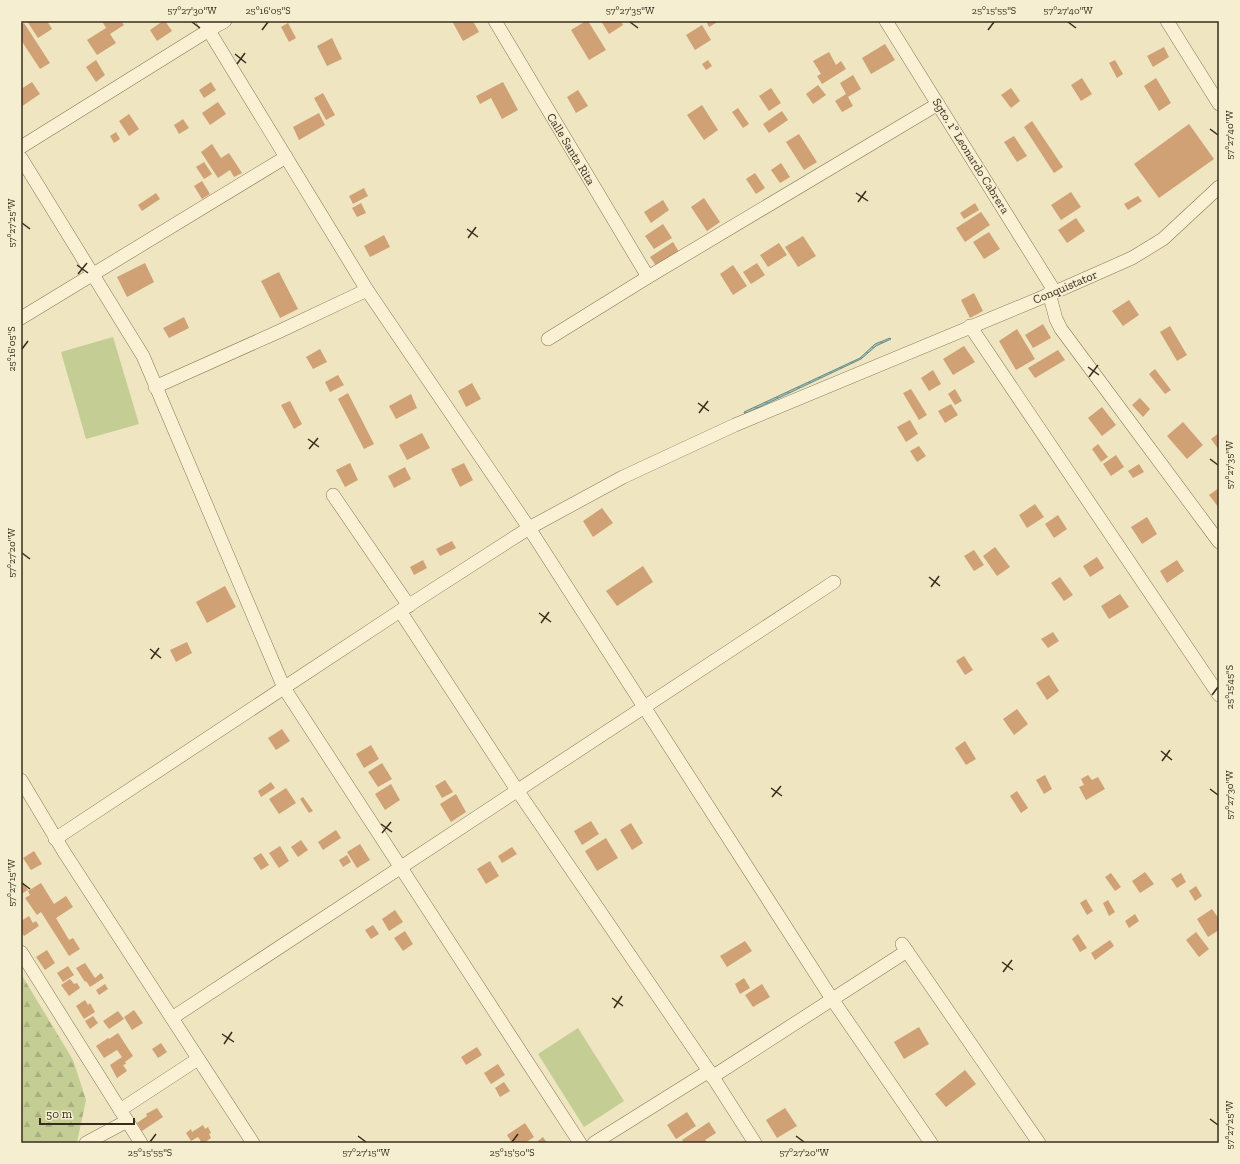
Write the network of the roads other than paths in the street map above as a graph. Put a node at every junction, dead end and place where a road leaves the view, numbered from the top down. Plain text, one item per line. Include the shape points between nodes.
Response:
1 (225, 21) edge
2 (495, 21) edge
3 (886, 21) edge
4 (1167, 21) edge
5 (206, 26) edge
6 (938, 104) junction
7 (1219, 104) edge
8 (21, 147) edge
9 (286, 157) junction
10 (21, 158) edge
11 (1219, 187) edge
12 (93, 275) junction
13 (648, 277) junction
14 (367, 290) junction
15 (1052, 293) junction
16 (21, 318) edge
17 (970, 326) junction
18 (548, 339) dead end
19 (155, 387) junction
20 (333, 495) dead end
21 (529, 528) junction
22 (1219, 542) edge
23 (834, 582) dead end
24 (405, 608) junction
25 (284, 688) junction
26 (1219, 695) edge
27 (644, 707) junction
28 (21, 780) edge
29 (517, 790) junction
30 (56, 839) junction
31 (400, 868) junction
32 (21, 952) edge
33 (832, 999) junction
34 (172, 1018) junction
35 (198, 1058) junction
36 (710, 1074) junction
37 (124, 1115) junction
38 (86, 1143) edge
39 (141, 1143) edge
40 (253, 1143) edge
41 (580, 1143) edge
42 (594, 1143) edge
43 (755, 1143) edge
44 (931, 1143) edge
45 (1039, 1143) edge

1 - 5 street
2 - 13 street, Calle Santa Rita
3 - 6 street, Sgto. 1º Leonardo Cabrera
4 - 7 street
5 - 8 street
5 - 9 street
6 - 13 street
6 - 15 street, Sgto. 1º Leonardo Cabrera
9 - 12 street
9 - 14 street
10 - 12 street
11 - 15 street, Conquistator via 1164,239 1132,258
12 - 16 street
12 - 19 street via 143,356
13 - 18 street
14 - 19 street
14 - 21 street
15 - 17 street, Conquistator
15 - 22 street, Sgto. 1º Leonardo Cabrera via 1056,319 1061,328
17 - 21 street, Conquistator via 735,425 623,477
17 - 26 street
19 - 25 street
20 - 24 street
21 - 24 street, Conquistator
21 - 27 street
23 - 27 street
24 - 25 street, Conquistator
24 - 29 street
25 - 30 street, Conquistator
25 - 31 street
27 - 29 street
27 - 33 street
28 - 30 street
29 - 31 street
29 - 36 street
30 - 34 street
31 - 34 street
31 - 41 street
32 - 37 street
33 - 36 street
33 - 44 street
33 - 45 street via 904,947
34 - 35 street
35 - 37 street
35 - 40 street
36 - 42 street
36 - 43 street
37 - 38 street
37 - 39 street

